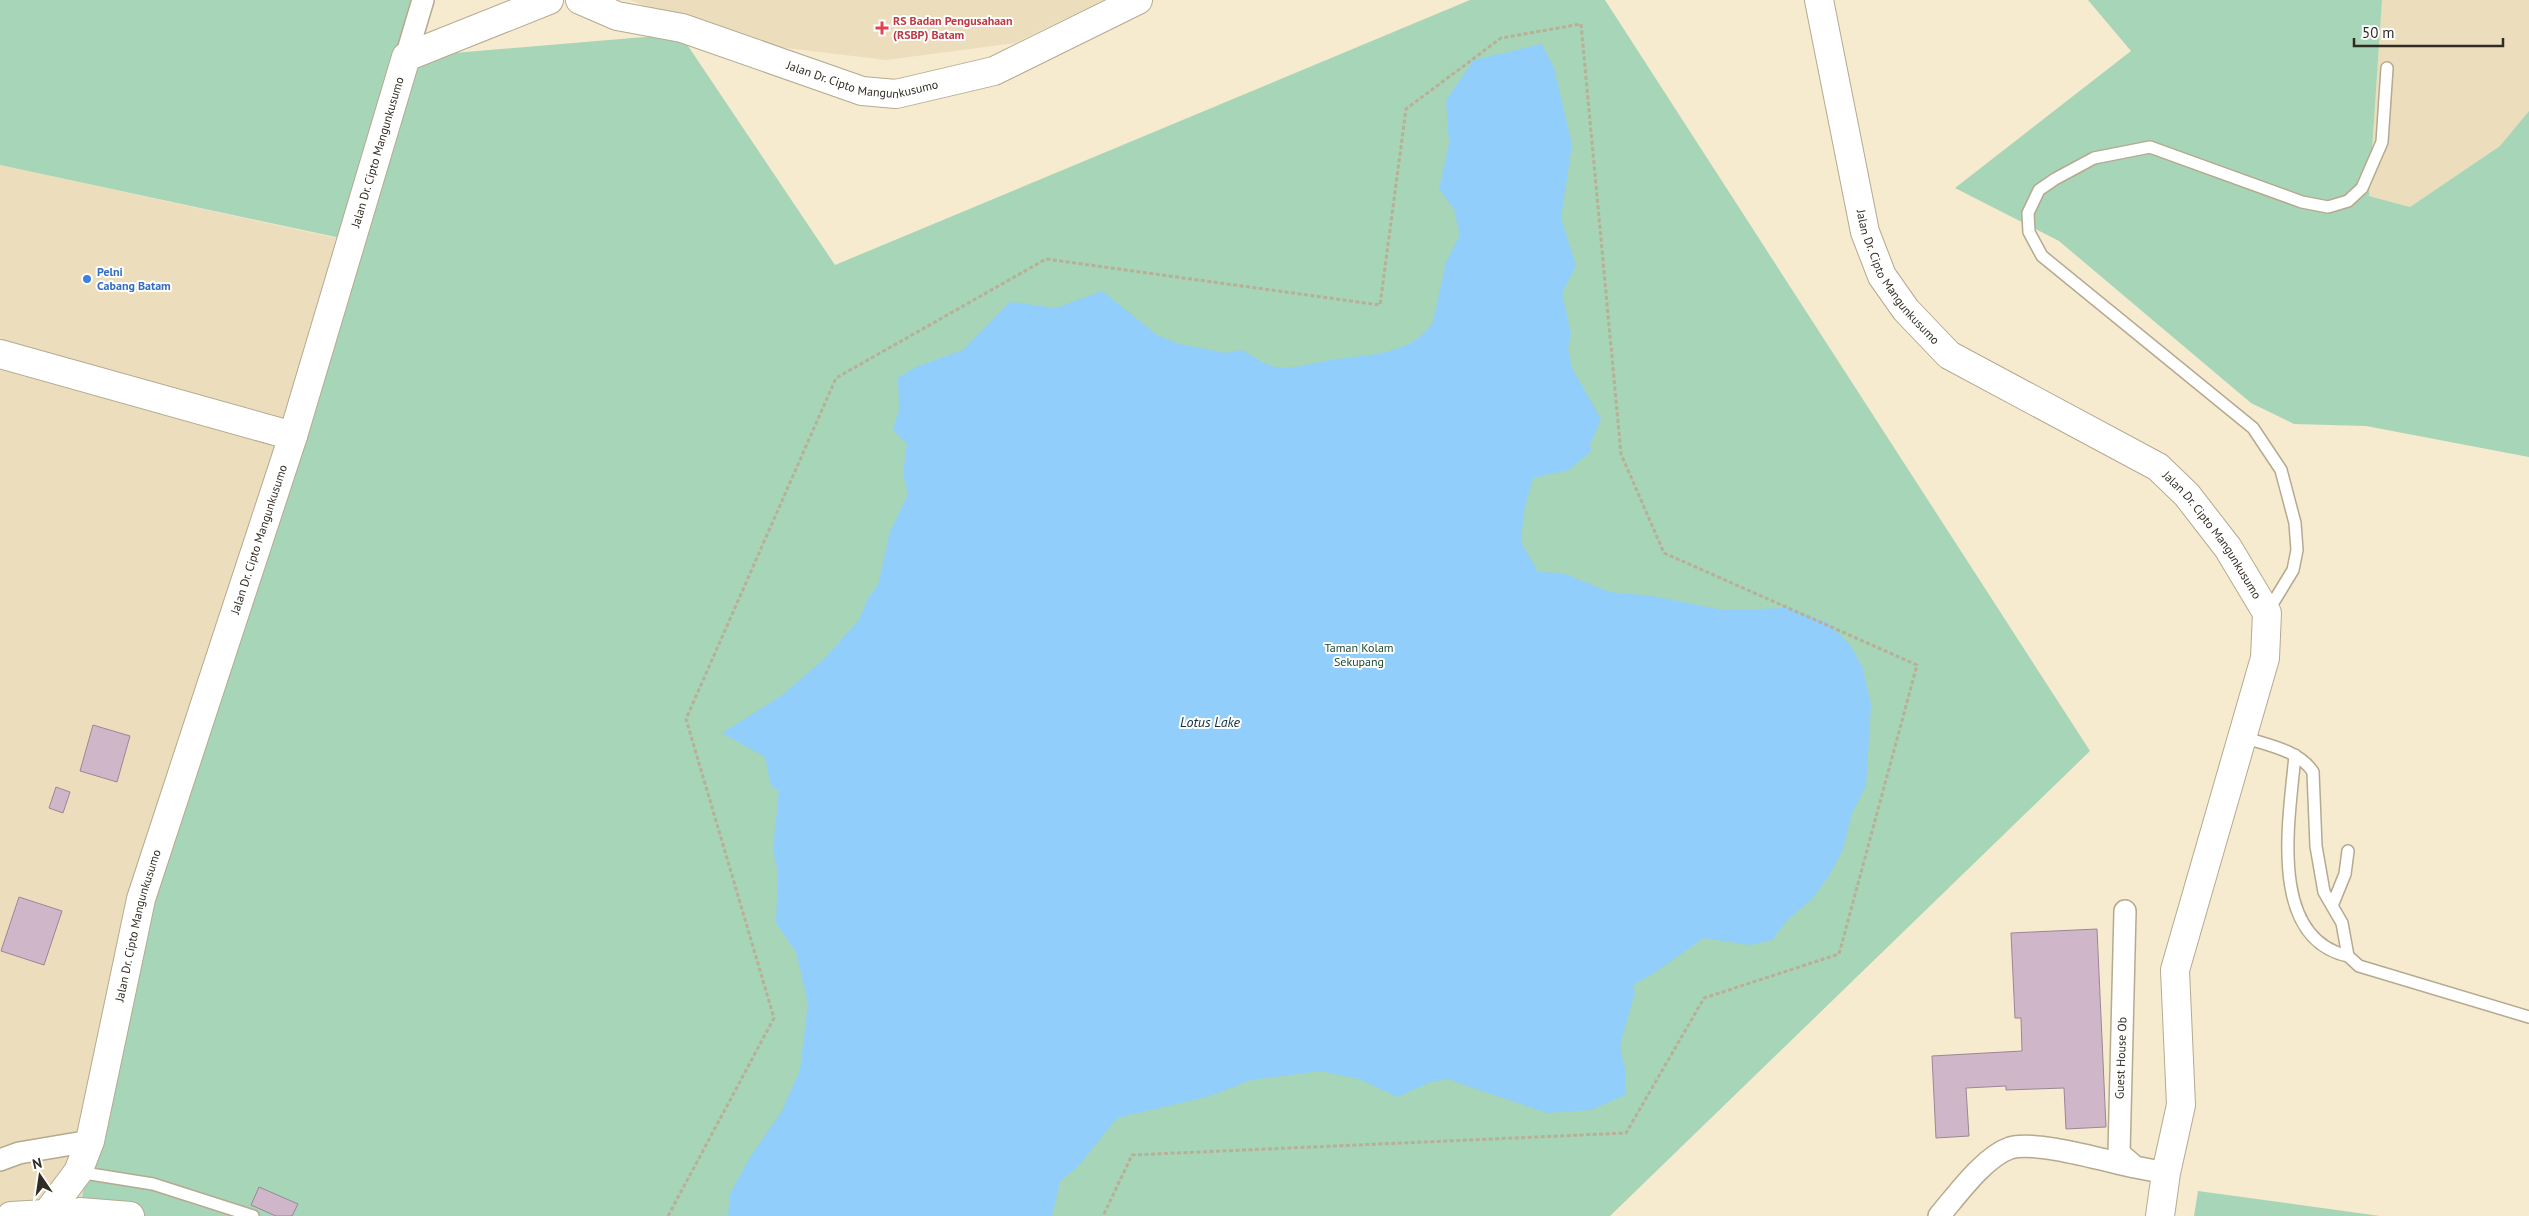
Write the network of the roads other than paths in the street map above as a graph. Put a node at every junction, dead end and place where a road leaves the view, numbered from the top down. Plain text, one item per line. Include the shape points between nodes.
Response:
1 (423, 0) edge
2 (549, 0) edge
3 (580, 0) edge
4 (1138, 0) edge
5 (1819, 0) edge
6 (406, 57) junction
7 (2387, 68) dead end
8 (0, 354) edge
9 (292, 436) junction
10 (2267, 613) junction
11 (2243, 737) junction
12 (2295, 755) junction
13 (2348, 851) dead end
14 (2332, 906) junction
15 (2125, 911) dead end
16 (2348, 956) junction
17 (2529, 1017) edge
18 (90, 1141) junction
19 (0, 1160) edge
20 (2135, 1167) junction
21 (78, 1172) junction
22 (2166, 1174) junction
23 (79, 1214) edge
24 (45, 1215) edge
25 (11, 1216) edge
26 (130, 1216) edge
27 (253, 1216) edge
28 (1939, 1216) edge
29 (2160, 1216) edge

1 - 6 street
2 - 6 main road
3 - 4 main road, Jalan Dr. Cipto Mangunkusumo via 616,16 682,28 862,91 896,94 994,71
5 - 10 main road, Jalan Dr. Cipto Mangunkusumo via 1865,232 1882,276 1906,310 1949,355 2158,467 2188,495 2228,548
6 - 9 main road, Jalan Dr. Cipto Mangunkusumo
7 - 10 lane via 2382,142 2362,188 2348,201 2328,207 2302,202 2150,147 2094,158 2055,179 2039,190 2028,213 2029,232 2042,256 2253,428 2281,470 2295,523 2297,550 2293,570
8 - 9 main road
9 - 18 main road, Jalan Dr. Cipto Mangunkusumo via 142,899
10 - 11 main road, Jalan Dr. Cipto Mangunkusumo via 2265,658
11 - 12 lane
11 - 22 main road, Jalan Dr. Cipto Mangunkusumo via 2175,970 2181,1105
12 - 14 lane via 2313,772 2316,846 2324,892
12 - 16 lane via 2288,850 2293,899 2301,922 2308,931 2338,954
13 - 14 lane via 2345,874
14 - 16 lane via 2342,923
15 - 20 street, Guest House Ob via 2118,1153
16 - 17 lane via 2359,966
18 - 19 street via 19,1153
18 - 21 main road, Jalan Dr. Cipto Mangunkusumo
20 - 22 street
20 - 28 street via 2038,1147 2010,1148 1983,1165
21 - 23 main road, Jalan Dr. Cipto Mangunkusumo
21 - 24 main road, Jalan Dr. Cipto Mangunkusumo
21 - 27 lane via 153,1184
22 - 29 main road, Jalan Dr. Cipto Mangunkusumo
23 - 24 main road
23 - 26 main road
24 - 25 main road

